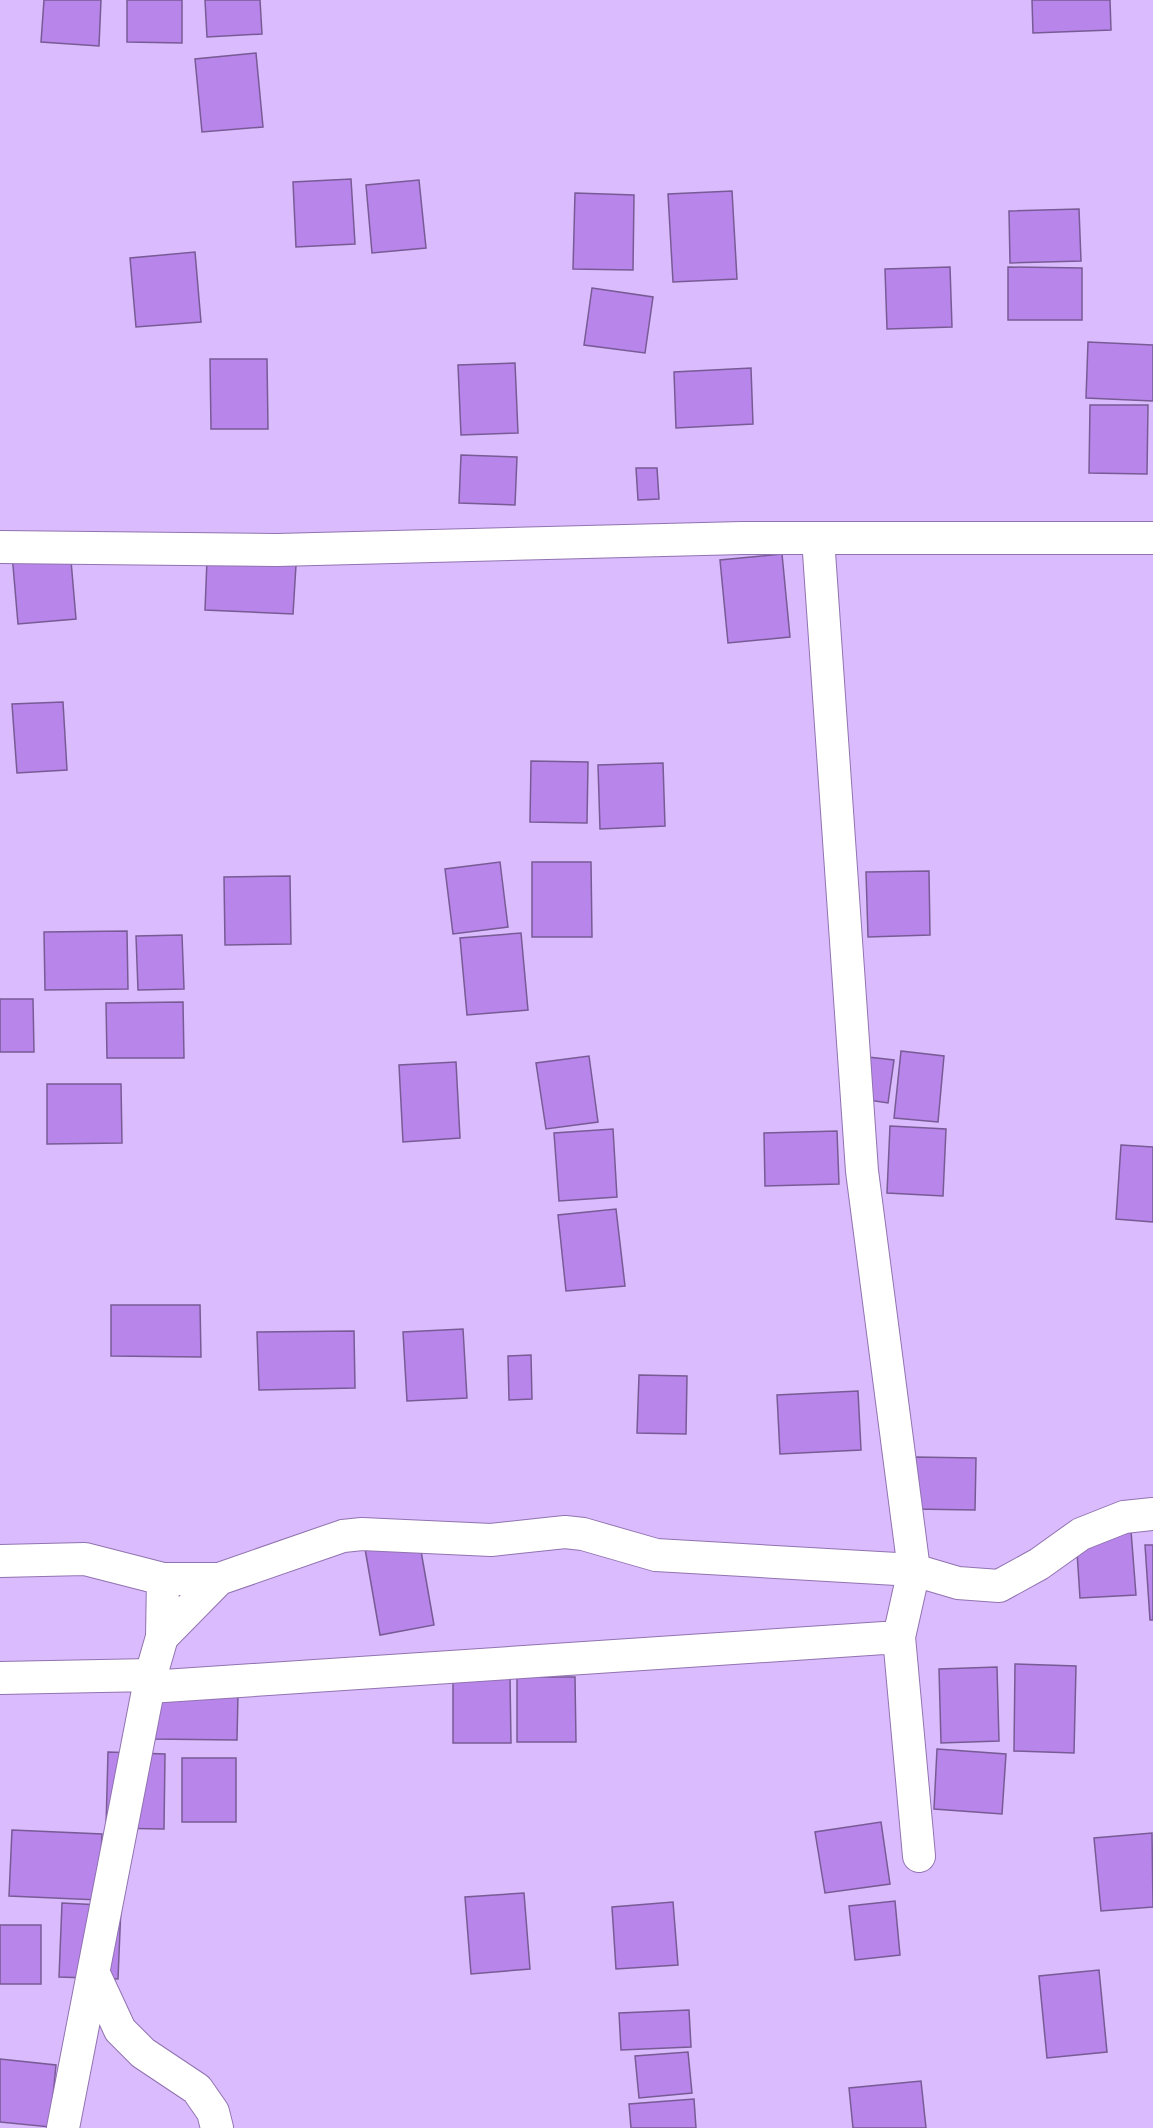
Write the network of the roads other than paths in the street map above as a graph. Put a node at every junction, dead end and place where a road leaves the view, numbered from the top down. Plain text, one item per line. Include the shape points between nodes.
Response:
1 (1153, 537) edge
2 (818, 538) junction
3 (0, 547) edge
4 (1153, 1514) edge
5 (0, 1561) edge
6 (914, 1570) junction
7 (163, 1579) junction
8 (219, 1579) junction
9 (162, 1637) junction
10 (899, 1637) junction
11 (0, 1678) edge
12 (150, 1681) junction
13 (919, 1856) dead end
14 (94, 1974) junction
15 (63, 2128) edge
16 (217, 2128) edge

1 - 2 street
2 - 3 street via 277,550
2 - 6 street via 862,1172
4 - 6 street via 1124,1517 1081,1534 999,1586 958,1583
5 - 7 street via 85,1559
6 - 8 street via 656,1555 565,1532 491,1540 362,1534 343,1536
6 - 10 street
7 - 8 street
7 - 9 street
8 - 9 street
9 - 12 street
10 - 12 street
10 - 13 street
11 - 12 street
12 - 14 street
14 - 15 street
14 - 16 street via 120,2030 143,2053 197,2090 213,2112

